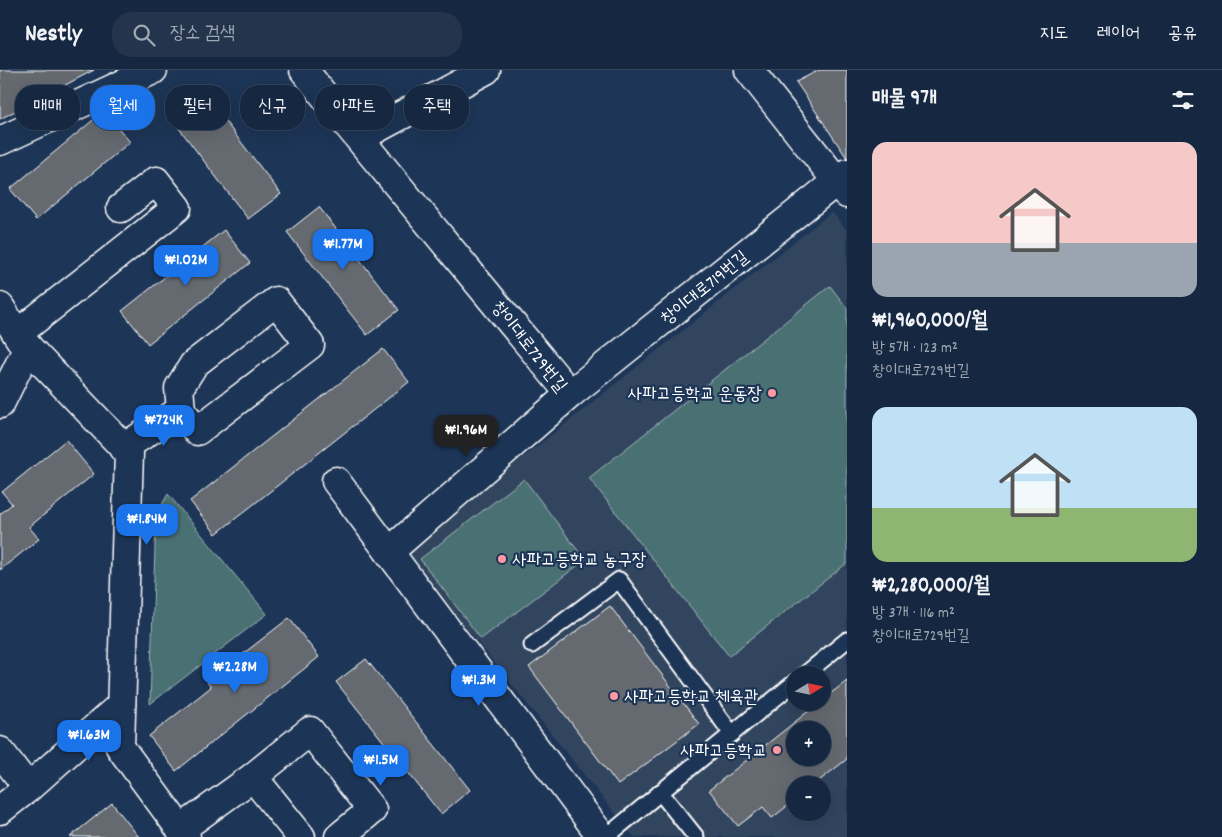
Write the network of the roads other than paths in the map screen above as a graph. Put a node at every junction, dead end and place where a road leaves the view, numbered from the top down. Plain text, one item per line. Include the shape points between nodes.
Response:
1 (153, 70) edge
2 (304, 70) edge
3 (486, 70) edge
4 (750, 70) edge
5 (359, 138) junction
6 (0, 141) edge
7 (844, 183) edge
8 (121, 208) dead end
9 (0, 307) edge
10 (22, 341) junction
11 (570, 394) junction
12 (0, 404) edge
13 (181, 410) junction
14 (123, 448) junction
15 (336, 481) dead end
16 (389, 552) junction
17 (847, 640) edge
18 (532, 645) dead end
19 (815, 666) edge
20 (786, 689) edge
21 (122, 705) junction
22 (732, 734) junction
23 (0, 751) edge
24 (253, 777) junction
25 (28, 788) junction
26 (660, 792) junction
27 (0, 810) edge
28 (183, 833) edge
29 (301, 837) edge
30 (339, 837) edge
31 (604, 837) edge
32 (696, 837) edge

1 - 6 street
2 - 5 street, 창이대로729번길
3 - 5 street
4 - 7 street, 창이대로719번길
5 - 11 street, 창이대로729번길
7 - 11 street, 창이대로719번길
8 - 10 street via 156,181 177,208
9 - 10 street
10 - 12 street
10 - 14 street
11 - 16 street, 창이대로729번길
13 - 13 street via 197,431 310,344 276,301 194,364 179,388
13 - 14 street
14 - 21 street via 128,454
15 - 16 street
16 - 31 street
17 - 19 lane
18 - 22 lane via 619,580
20 - 22 lane
21 - 25 street
21 - 28 street via 120,747
22 - 26 lane
23 - 25 street
24 - 28 street
24 - 29 street
24 - 30 street via 310,731 372,810
25 - 27 street
26 - 31 lane
26 - 32 lane

